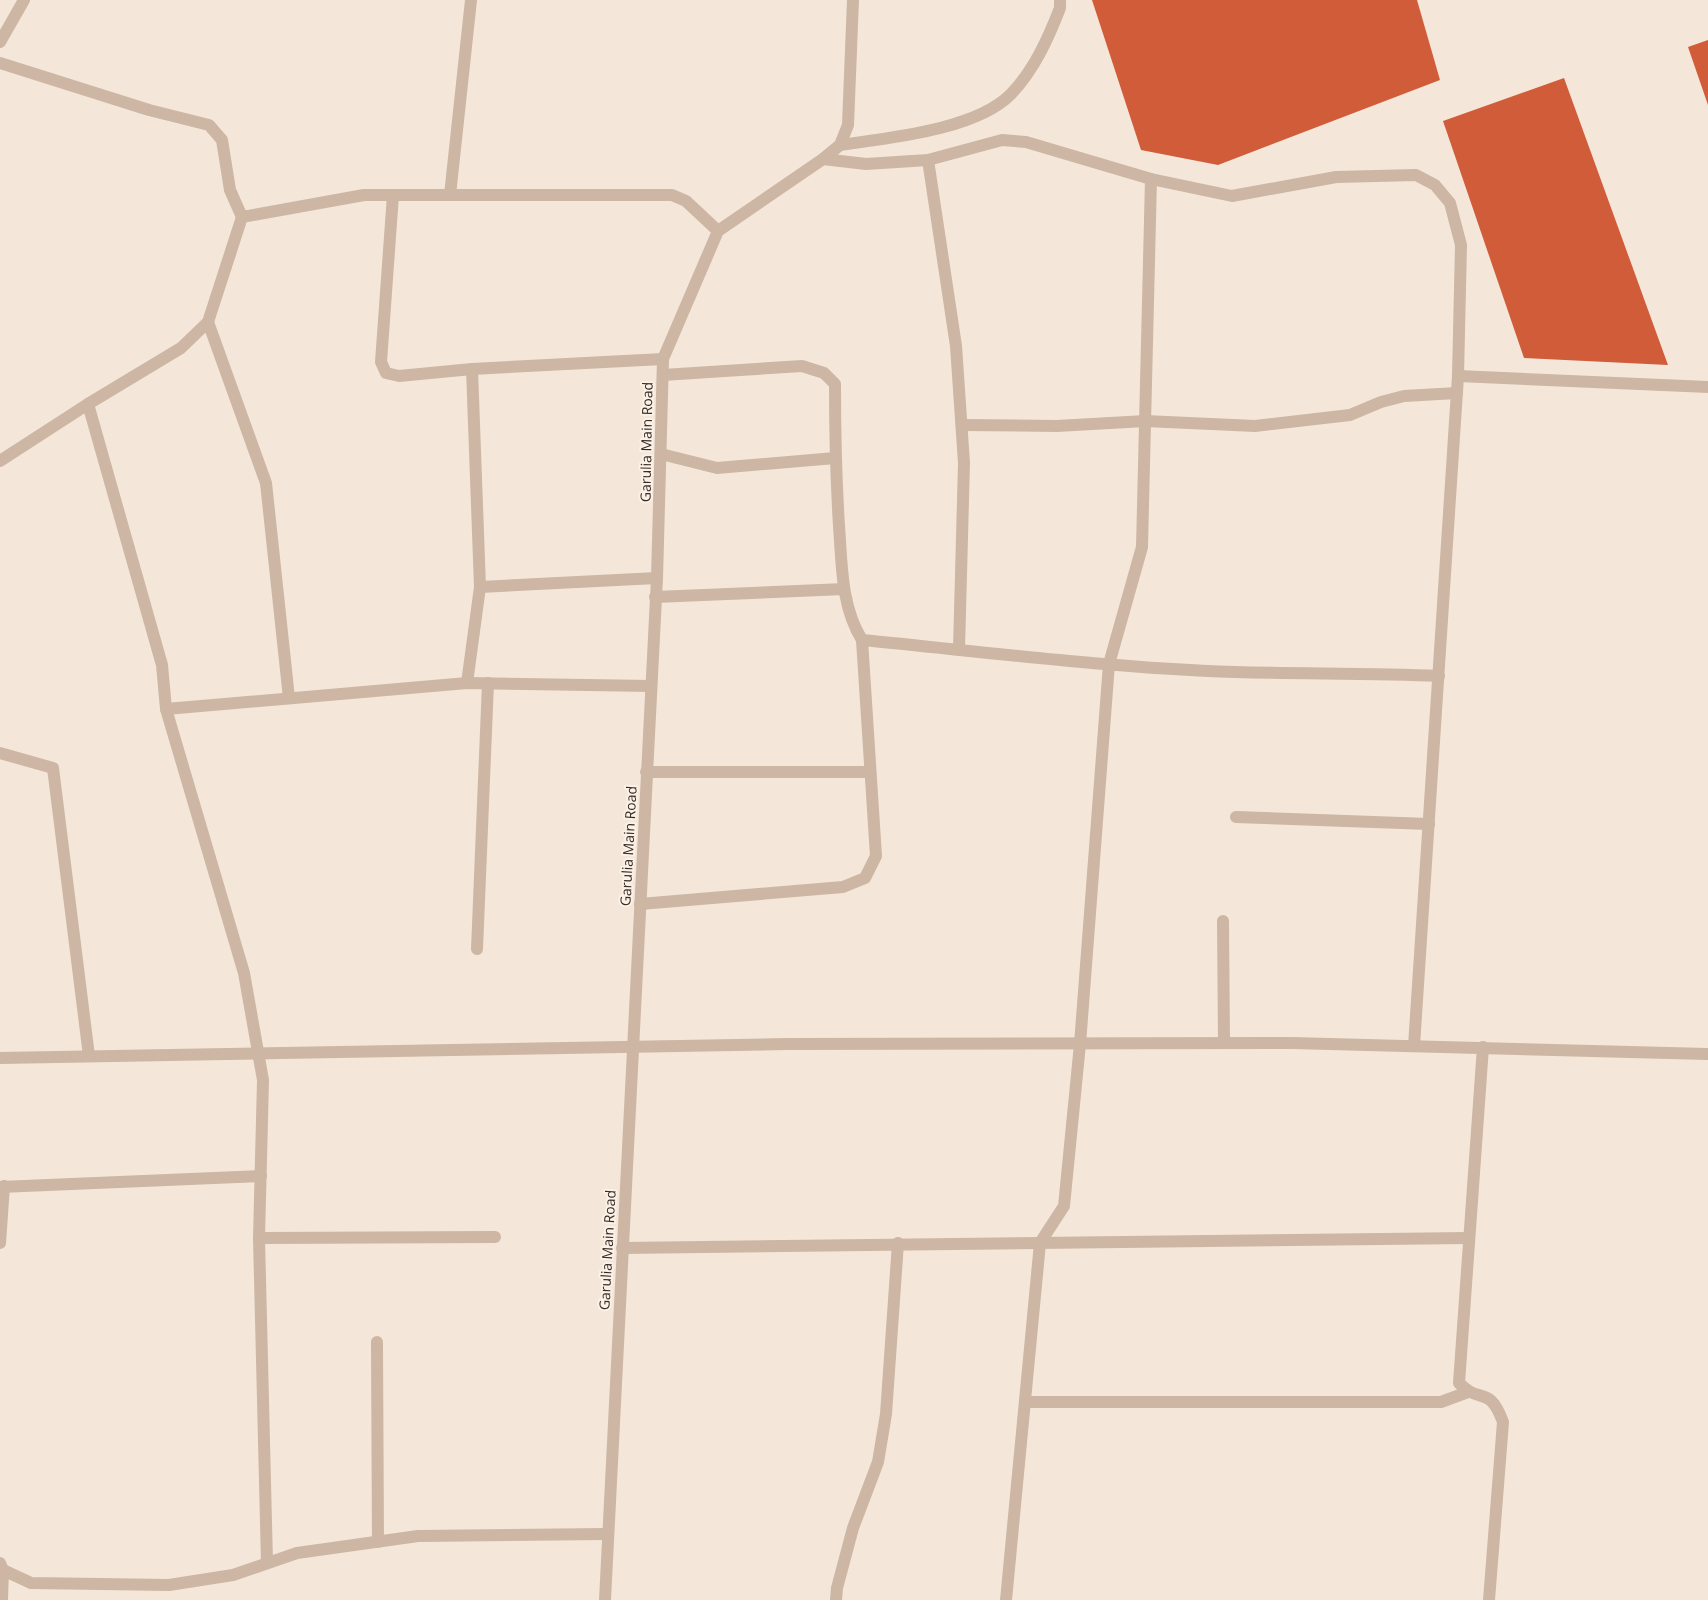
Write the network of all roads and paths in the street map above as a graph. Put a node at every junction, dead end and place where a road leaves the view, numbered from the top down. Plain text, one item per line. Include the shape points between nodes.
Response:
1 (24, 0) edge
2 (471, 0) edge
3 (853, 0) edge
4 (1060, 0) edge
5 (0, 42) edge
6 (0, 63) edge
7 (840, 145) junction
8 (823, 159) junction
9 (928, 160) junction
10 (1151, 179) junction
11 (393, 195) junction
12 (450, 195) junction
13 (242, 218) junction
14 (718, 231) junction
15 (208, 322) junction
16 (663, 359) junction
17 (472, 369) junction
18 (663, 375) junction
19 (1458, 376) junction
20 (1708, 387) edge
21 (1457, 393) junction
22 (88, 404) junction
23 (1145, 421) junction
24 (962, 425) junction
25 (661, 454) junction
26 (835, 458) junction
27 (0, 461) edge
28 (657, 578) junction
29 (480, 587) junction
30 (844, 589) junction
31 (655, 597) junction
32 (862, 640) junction
33 (959, 649) junction
34 (1109, 664) junction
35 (1438, 676) junction
36 (468, 683) junction
37 (488, 684) junction
38 (651, 686) junction
39 (290, 698) junction
40 (166, 708) junction
41 (0, 753) edge
42 (646, 772) junction
43 (870, 772) junction
44 (1236, 817) dead end
45 (1429, 824) junction
46 (640, 904) junction
47 (1223, 921) dead end
48 (477, 949) dead end
49 (1224, 1043) junction
50 (1080, 1044) junction
51 (1414, 1046) junction
52 (632, 1048) junction
53 (1482, 1048) junction
54 (258, 1054) junction
55 (1708, 1054) edge
56 (89, 1056) junction
57 (0, 1058) edge
58 (261, 1176) junction
59 (2, 1187) edge
60 (494, 1237) dead end
61 (259, 1238) junction
62 (1469, 1238) junction
63 (1040, 1242) junction
64 (0, 1243) edge
65 (898, 1243) junction
66 (622, 1248) junction
67 (377, 1342) dead end
68 (1468, 1392) junction
69 (1025, 1402) junction
70 (608, 1534) junction
71 (378, 1542) junction
72 (267, 1563) junction
73 (2, 1566) edge
74 (2, 1600) edge
75 (605, 1600) edge
76 (836, 1600) edge
77 (1006, 1600) edge
78 (1488, 1600) edge

1 - 5 street
2 - 12 street
3 - 7 street via 848,125
4 - 7 street via 1060,8 1041,53 1010,95 987,112 906,135
6 - 13 street via 149,110 209,125 222,140 230,190
7 - 8 street
8 - 9 street via 866,164
8 - 14 street
9 - 10 street via 1002,140 1026,142
9 - 24 street via 956,346
10 - 19 street via 1232,196 1336,177 1416,175 1435,185 1450,204 1461,245
10 - 23 street
11 - 12 street
11 - 13 street via 364,195
11 - 17 street via 381,362 386,373 399,376
12 - 14 street via 672,195 686,201
13 - 15 street
14 - 16 street, Garulia Main Road
15 - 22 street via 182,348
15 - 39 street via 266,483
16 - 17 street
16 - 18 street, Garulia Main Road
17 - 29 street
18 - 25 street, Garulia Main Road
18 - 26 street via 802,366 824,373 835,384
19 - 20 street
19 - 21 street
21 - 23 street via 1404,396 1350,415 1274,425
21 - 35 street
22 - 27 street
22 - 40 street via 162,665
23 - 24 street via 1057,426
23 - 34 street via 1142,546
24 - 33 street via 964,463
25 - 26 street via 717,468
25 - 28 street, Garulia Main Road
26 - 30 street
28 - 29 street
28 - 31 street, Garulia Main Road
29 - 36 street
30 - 31 street
30 - 32 street via 851,623
31 - 38 street, Garulia Main Road
32 - 33 street
32 - 43 street
33 - 34 street
34 - 35 street via 1234,672
34 - 50 street
35 - 45 street
36 - 37 street
36 - 39 street
37 - 38 street
37 - 48 street
38 - 42 street, Garulia Main Road
39 - 40 street
40 - 54 street via 244,973
41 - 56 street via 54,768
42 - 43 street
42 - 46 street, Garulia Main Road
43 - 46 street via 876,856 865,878 843,887
44 - 45 street
45 - 51 street
46 - 52 street, Garulia Main Road
47 - 49 street
49 - 50 street
49 - 51 street
50 - 52 street via 787,1044
50 - 63 street via 1064,1206
51 - 53 street
52 - 54 street
52 - 66 street, Garulia Main Road
53 - 55 street
53 - 62 street
54 - 56 street
54 - 58 street via 264,1080
56 - 57 street
58 - 59 street
58 - 61 street
59 - 64 street
60 - 61 street
61 - 72 street
62 - 63 street
62 - 68 street via 1459,1383
63 - 65 street
63 - 69 street
65 - 66 street
65 - 76 street via 886,1414 878,1462 853,1528
66 - 70 street, Garulia Main Road
67 - 71 street
68 - 69 street via 1441,1402
68 - 78 street via 1488,1397 1497,1406 1503,1422
69 - 77 street
70 - 71 street via 418,1536
70 - 75 street, Garulia Main Road
71 - 72 street via 297,1553
72 - 73 street via 233,1575 169,1585 31,1583
73 - 74 street

